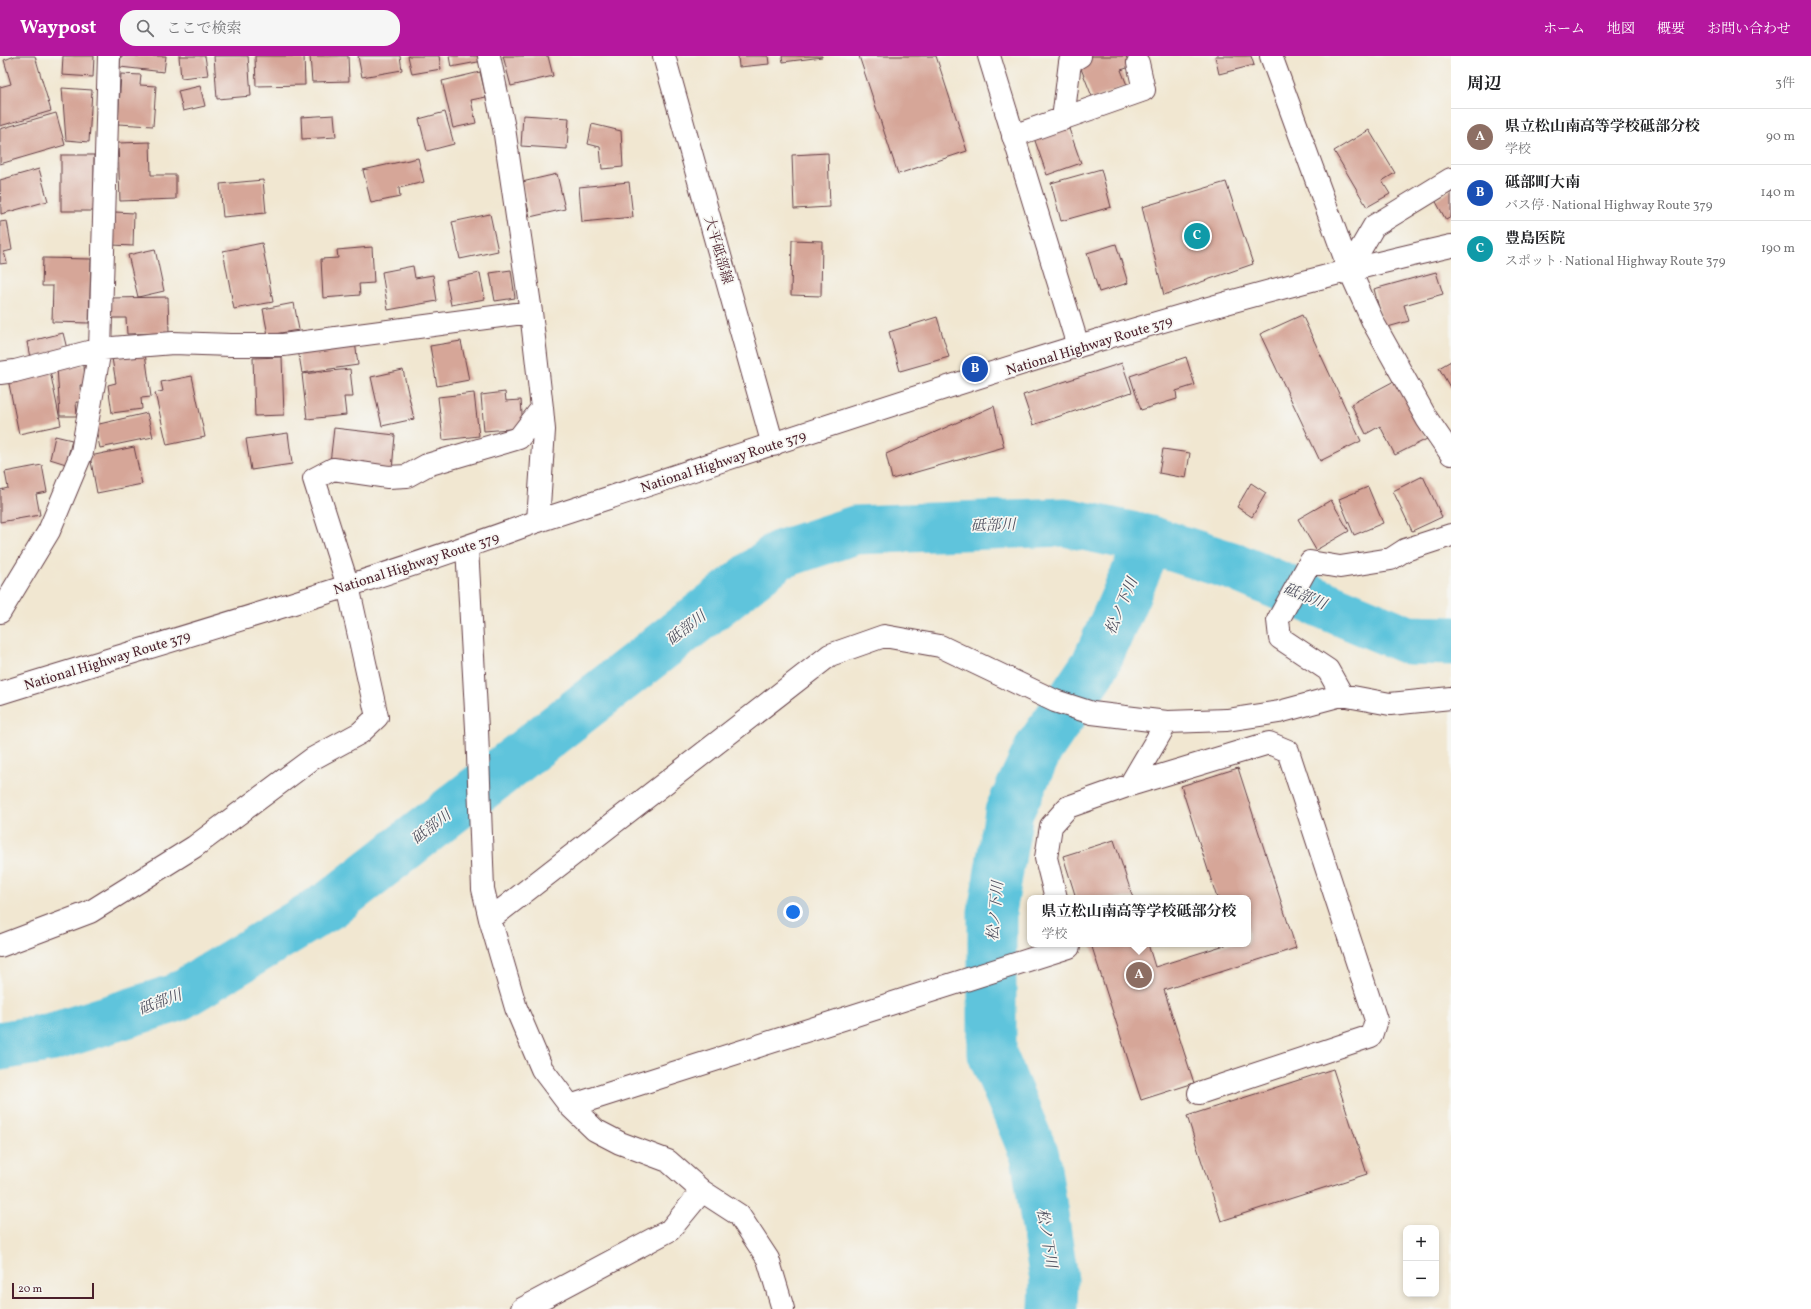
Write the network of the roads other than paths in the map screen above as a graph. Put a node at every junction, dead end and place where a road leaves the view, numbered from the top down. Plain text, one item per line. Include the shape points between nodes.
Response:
1 (109, 56) edge
2 (489, 56) edge
3 (664, 56) edge
4 (989, 56) edge
5 (1080, 56) edge
6 (1271, 56) edge
7 (1138, 63) dead end
8 (1063, 119) junction
9 (1013, 136) junction
10 (1451, 179) edge
11 (1451, 246) edge
12 (1349, 269) junction
13 (531, 312) junction
14 (1078, 346) junction
15 (100, 349) junction
16 (0, 373) edge
17 (542, 408) junction
18 (773, 445) junction
19 (1451, 454) edge
20 (538, 521) junction
21 (1451, 535) edge
22 (467, 547) junction
23 (348, 586) junction
24 (0, 612) edge
25 (0, 692) edge
26 (1342, 695) junction
27 (1451, 698) edge
28 (1168, 722) junction
29 (1130, 785) junction
30 (1055, 895) edge
31 (490, 920) junction
32 (0, 946) edge
33 (1069, 947) edge
34 (1199, 1093) dead end
35 (570, 1106) junction
36 (702, 1191) junction
37 (522, 1309) edge
38 (783, 1309) edge

1 - 15 main road
2 - 13 main road via 504,128
3 - 18 main road, 大平砥部線
4 - 9 main road
5 - 8 main road via 1070,62
6 - 12 main road
7 - 8 main road via 1144,90
8 - 9 main road
9 - 14 main road
10 - 12 main road via 1374,226
11 - 12 main road, National Highway Route 379
12 - 14 main road, National Highway Route 379
12 - 19 main road via 1374,324 1427,419
13 - 15 main road via 283,345 173,343
13 - 17 main road
14 - 18 main road, National Highway Route 379
15 - 16 main road
15 - 24 main road via 82,452 49,531
17 - 20 main road via 544,430
17 - 23 main road via 520,438 427,465 407,476 388,477 333,469 314,479
18 - 20 main road, National Highway Route 379
20 - 22 main road, National Highway Route 379
21 - 26 main road via 1405,550 1391,558 1340,567 1310,562 1278,620 1280,638 1328,670
22 - 23 main road, National Highway Route 379
22 - 31 main road via 483,889
23 - 25 main road, National Highway Route 379
23 - 32 main road via 377,717 360,733 312,759 194,847 90,912
26 - 27 main road via 1390,704
26 - 28 main road via 1279,712 1227,720
28 - 29 main road
28 - 31 main road via 1092,714 1056,701 940,646 884,636 830,655
29 - 30 main road via 1068,807 1050,826 1046,858
29 - 34 main road via 1269,743 1288,751 1376,1020 1371,1036
31 - 35 main road via 516,1008 542,1069
33 - 35 main road
35 - 36 main road via 595,1130 620,1143 668,1160
36 - 37 main road via 670,1230
36 - 38 main road via 738,1215 768,1259

